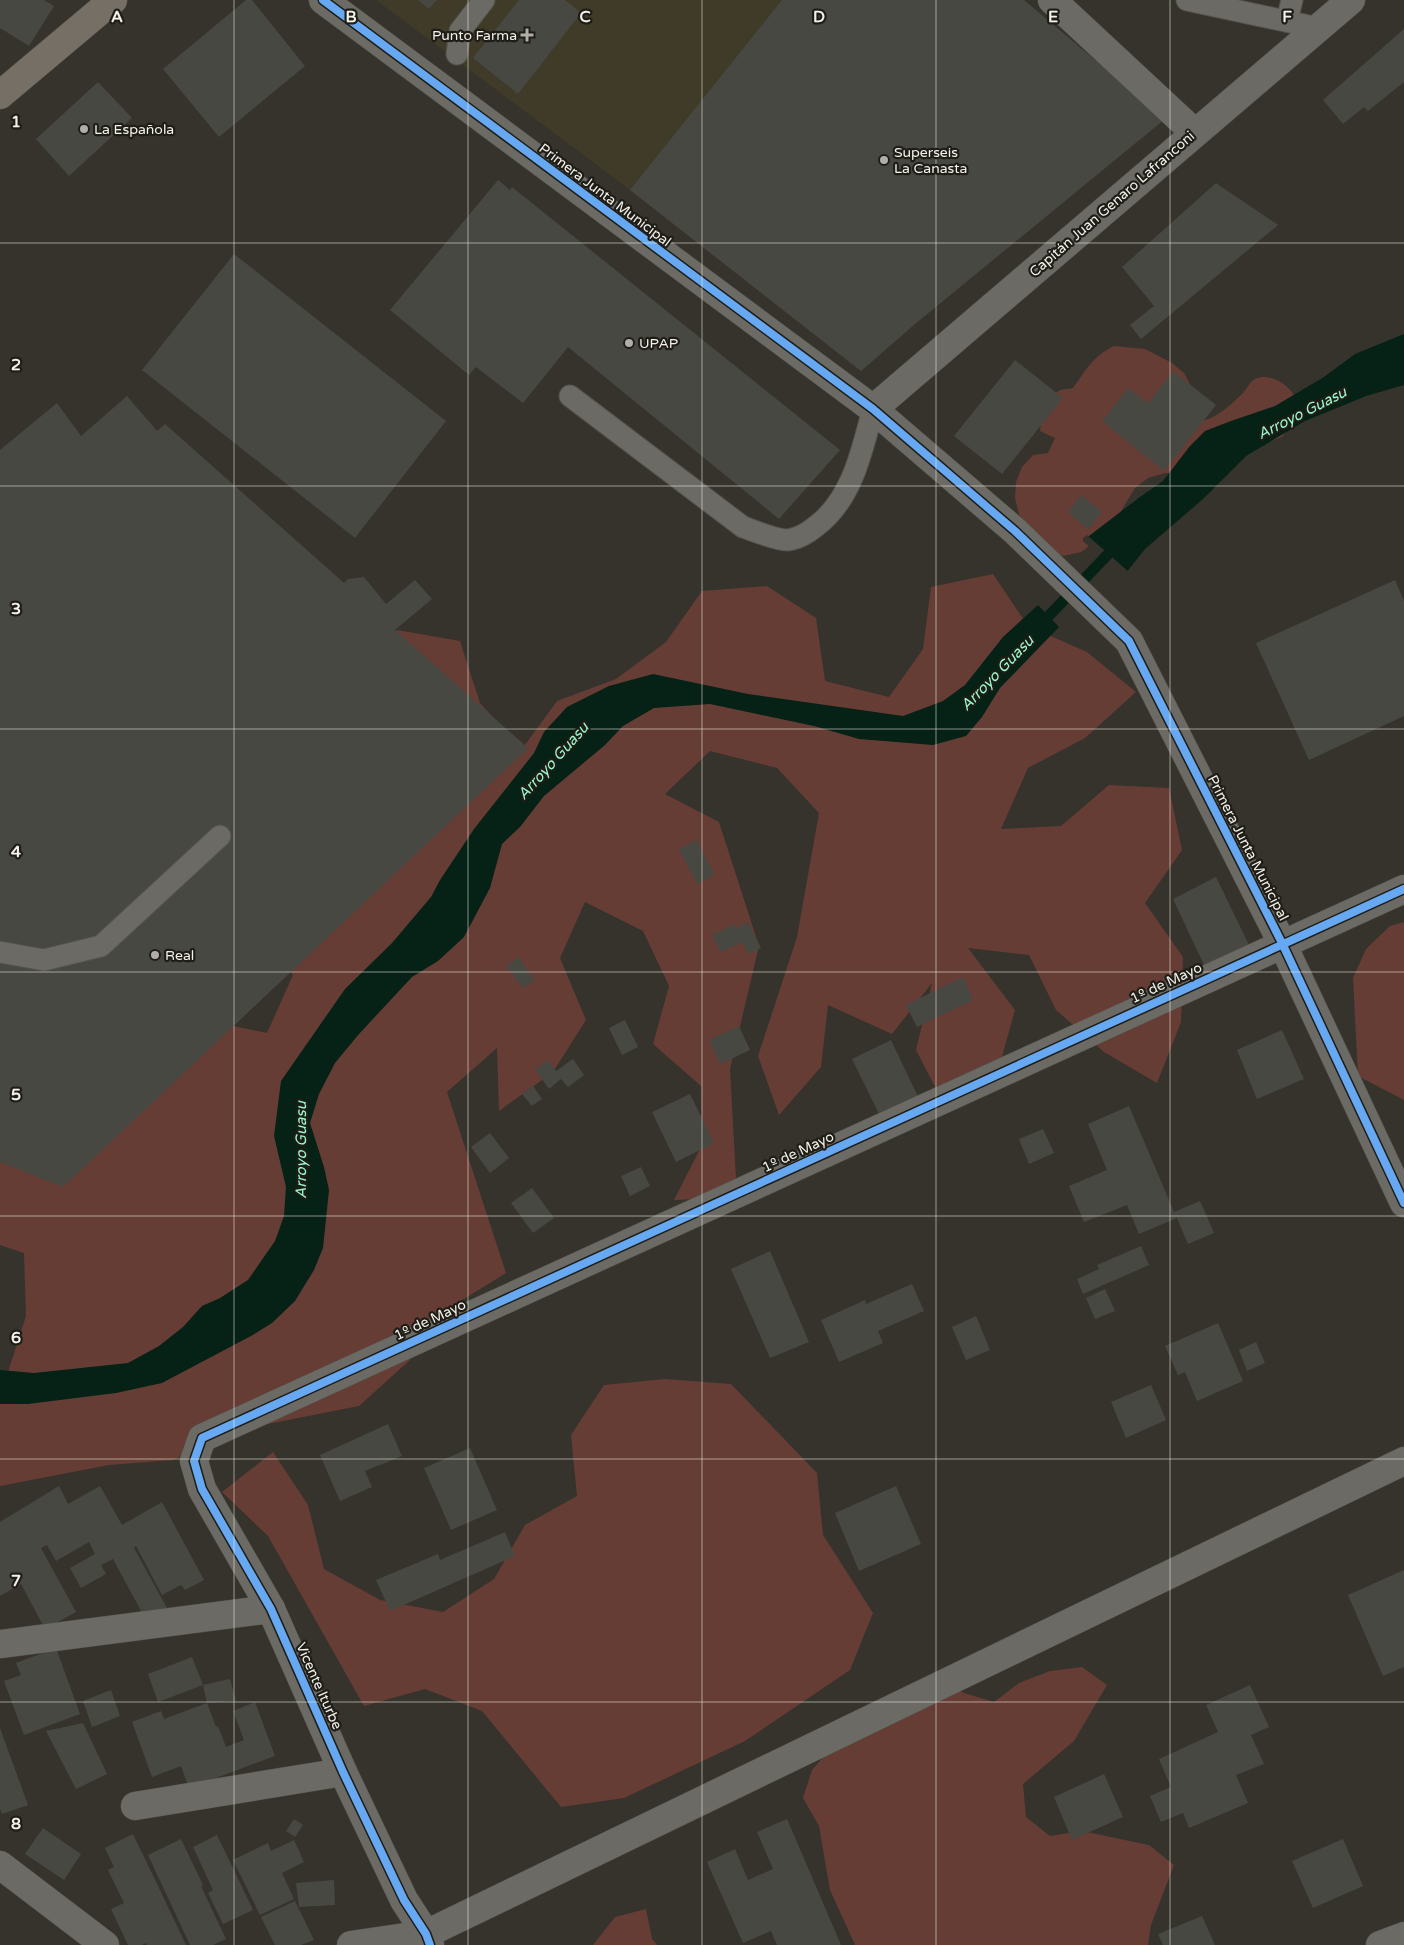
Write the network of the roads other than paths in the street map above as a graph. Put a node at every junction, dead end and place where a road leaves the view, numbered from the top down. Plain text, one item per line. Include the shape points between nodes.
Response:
1 (113, 0) edge
2 (323, 0) edge
3 (484, 0) edge
4 (1052, 0) edge
5 (1187, 0) edge
6 (1292, 0) edge
7 (1351, 0) edge
8 (1287, 21) junction
9 (1318, 28) junction
10 (457, 54) dead end
11 (0, 95) edge
12 (1195, 133) junction
13 (570, 396) dead end
14 (873, 409) junction
15 (220, 836) dead end
16 (1404, 889) edge
17 (1282, 943) junction
18 (0, 952) edge
19 (1404, 1203) edge
20 (202, 1438) joint
21 (1404, 1461) edge
22 (272, 1610) junction
23 (0, 1644) edge
24 (343, 1772) junction
25 (135, 1806) dead end
26 (0, 1865) edge
27 (1404, 1936) edge
28 (428, 1939) edge
29 (105, 1945) edge
30 (351, 1945) edge
31 (1380, 1945) edge

1 - 11 main road
2 - 14 street, Primera Junta Municipal
3 - 10 lane via 460,30
4 - 12 street
5 - 8 lane
6 - 8 lane
7 - 9 street, Capitán Juan Genaro Lafranconi
8 - 9 lane
9 - 12 street, Capitán Juan Genaro Lafranconi
12 - 14 street, Capitán Juan Genaro Lafranconi
13 - 14 lane via 744,527 787,540 806,534 828,518 844,494 858,464
14 - 17 street, Primera Junta Municipal via 1015,531 1129,642
15 - 18 lane via 101,946 44,960
16 - 17 street, 1º de Mayo
17 - 19 street, Primera Junta Municipal
17 - 20 street, 1º de Mayo
20 - 22 street, Vicente Iturbe via 194,1461 202,1489
21 - 28 street
22 - 23 street
22 - 24 street, Vicente Iturbe
24 - 25 street
24 - 28 street, Vicente Iturbe via 404,1900
26 - 29 street
27 - 31 street
28 - 30 street

